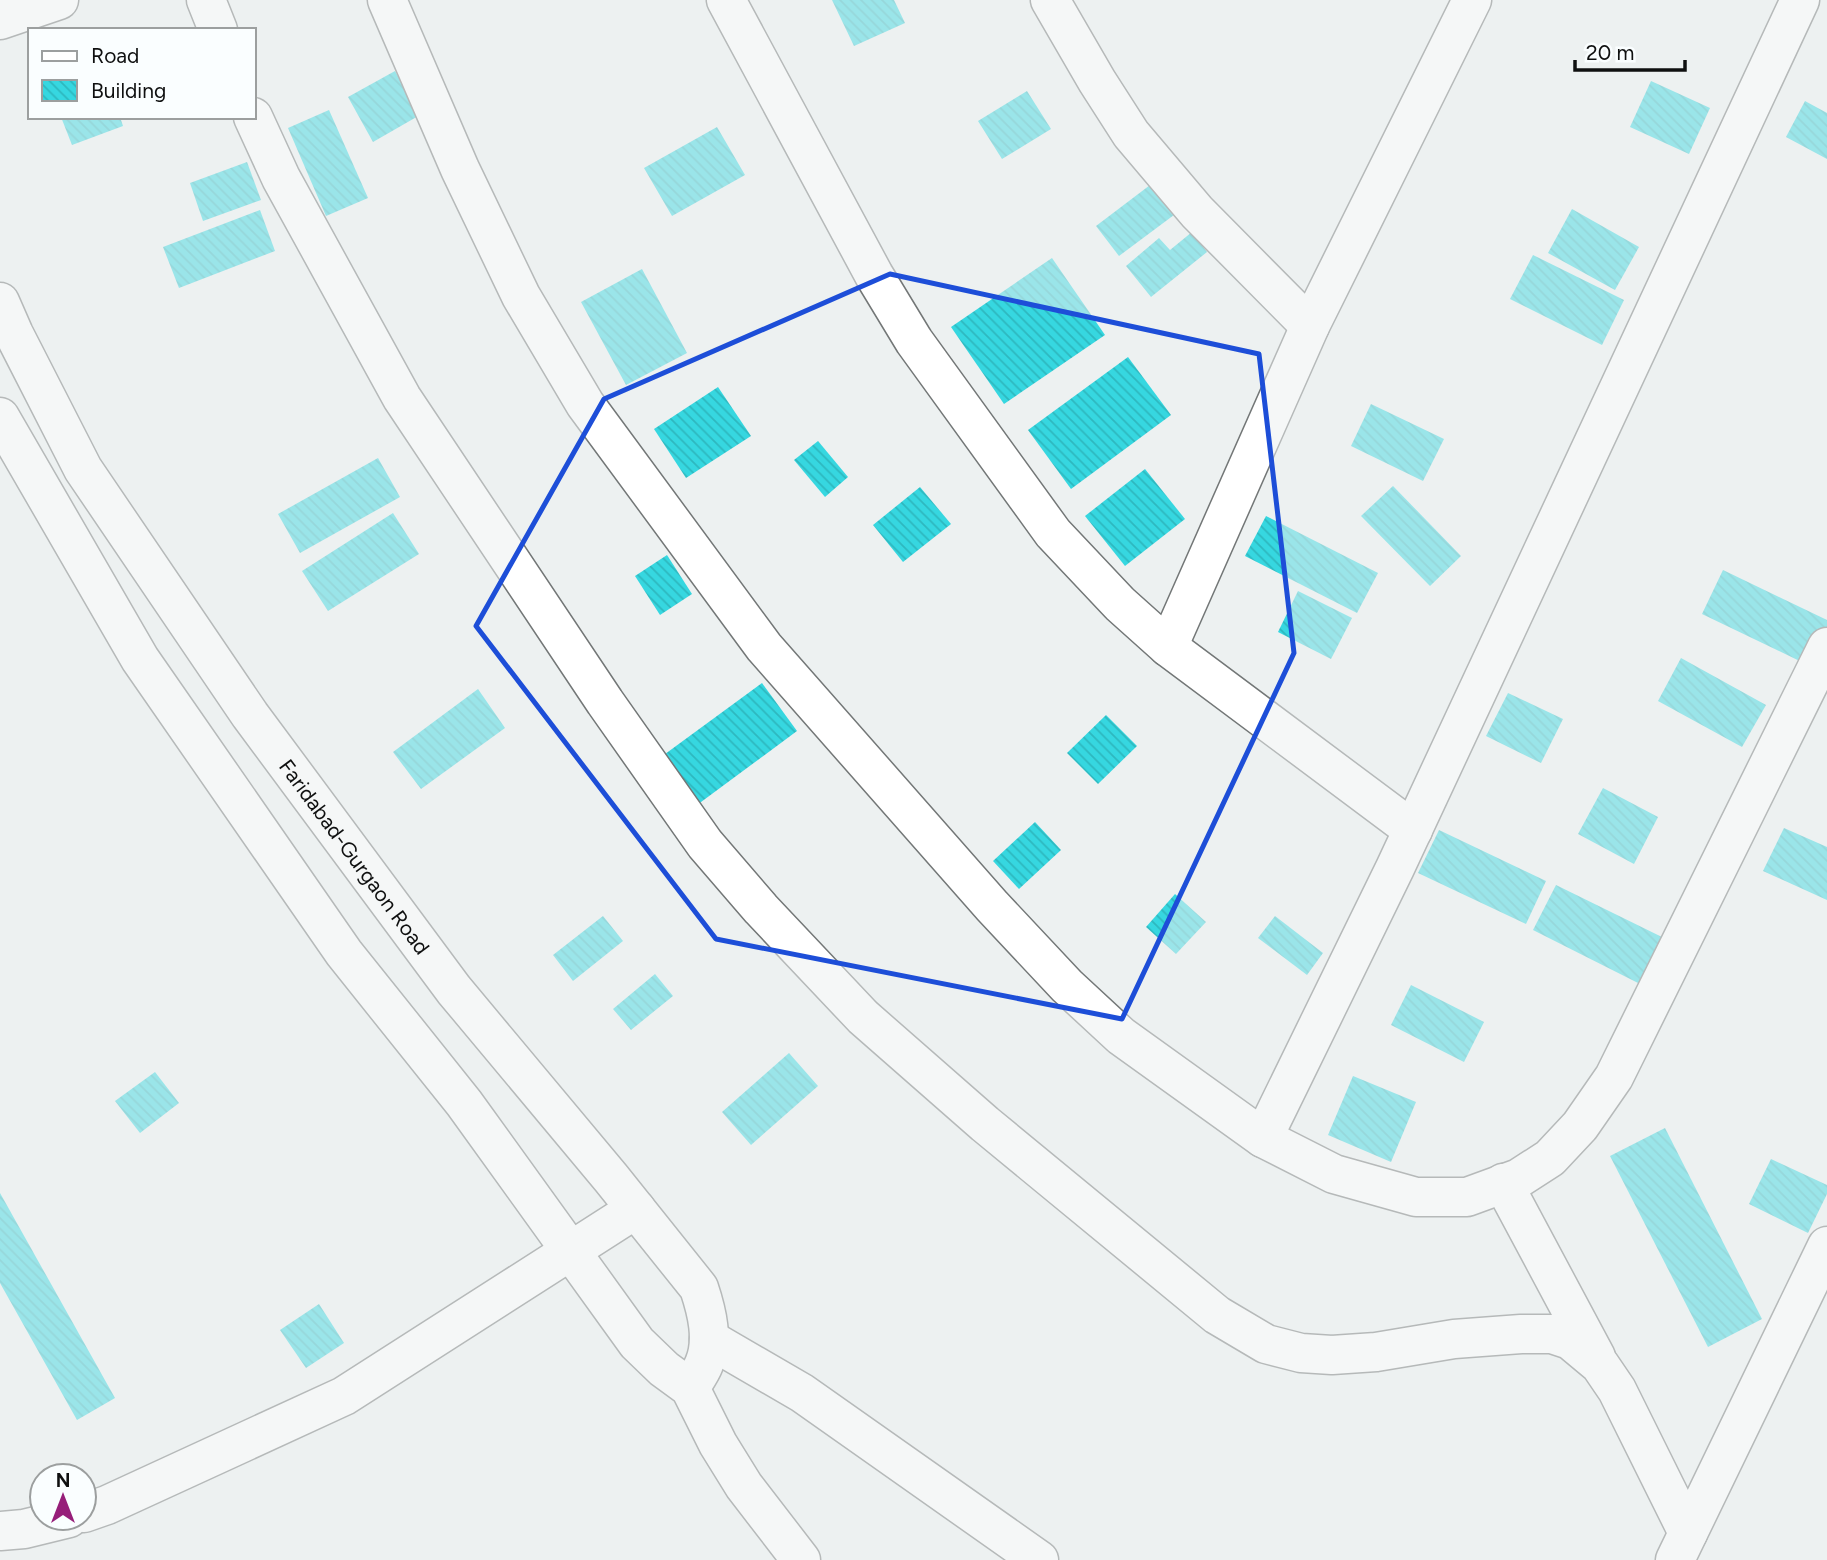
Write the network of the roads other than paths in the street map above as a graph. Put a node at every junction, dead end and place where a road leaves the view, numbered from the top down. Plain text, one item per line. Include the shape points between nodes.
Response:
1 (59, 0) edge
2 (206, 0) edge
3 (387, 0) edge
4 (726, 0) edge
5 (1050, 0) edge
6 (1472, 0) edge
7 (1800, 0) edge
8 (0, 20) edge
9 (217, 28) edge
10 (254, 119) edge
11 (5, 324) edge
12 (1310, 326) junction
13 (0, 417) edge
14 (1167, 647) junction
15 (1827, 647) edge
16 (1413, 830) junction
17 (1263, 1138) junction
18 (1503, 1183) junction
19 (636, 1209) junction
20 (1827, 1246) edge
21 (572, 1250) junction
22 (709, 1339) junction
23 (1600, 1365) junction
24 (690, 1388) junction
25 (98, 1508) edge
26 (28, 1528) edge
27 (0, 1531) edge
28 (1681, 1546) edge
29 (801, 1560) edge
30 (1039, 1560) edge

1 - 8 street
2 - 9 street
3 - 17 street via 521,296 585,404 764,647 1067,986 1121,1036
4 - 14 street via 914,341 1054,533
5 - 12 street via 1131,134 1197,212
6 - 12 street
7 - 16 street
10 - 23 street via 281,178 402,398 605,702 705,844 863,1017 1217,1315 1266,1344 1332,1355 1454,1339 1552,1334 1570,1340
11 - 19 street, Faridabad-Gurgaon Road via 83,469 250,715 454,990
12 - 14 street
13 - 21 street via 140,659 344,953
14 - 16 street
15 - 18 street via 1614,1077 1580,1126 1550,1158
16 - 17 street
17 - 18 street via 1334,1174 1416,1197 1467,1197
18 - 23 street
19 - 21 street
19 - 22 street, Faridabad-Gurgaon Road via 699,1288 707,1310
20 - 28 street
21 - 24 street via 637,1343
21 - 25 street via 344,1396
22 - 24 street, Faridabad-Gurgaon Road via 705,1363
22 - 30 street via 802,1393
23 - 28 street via 1617,1390
24 - 29 street via 744,1486
26 - 27 street

